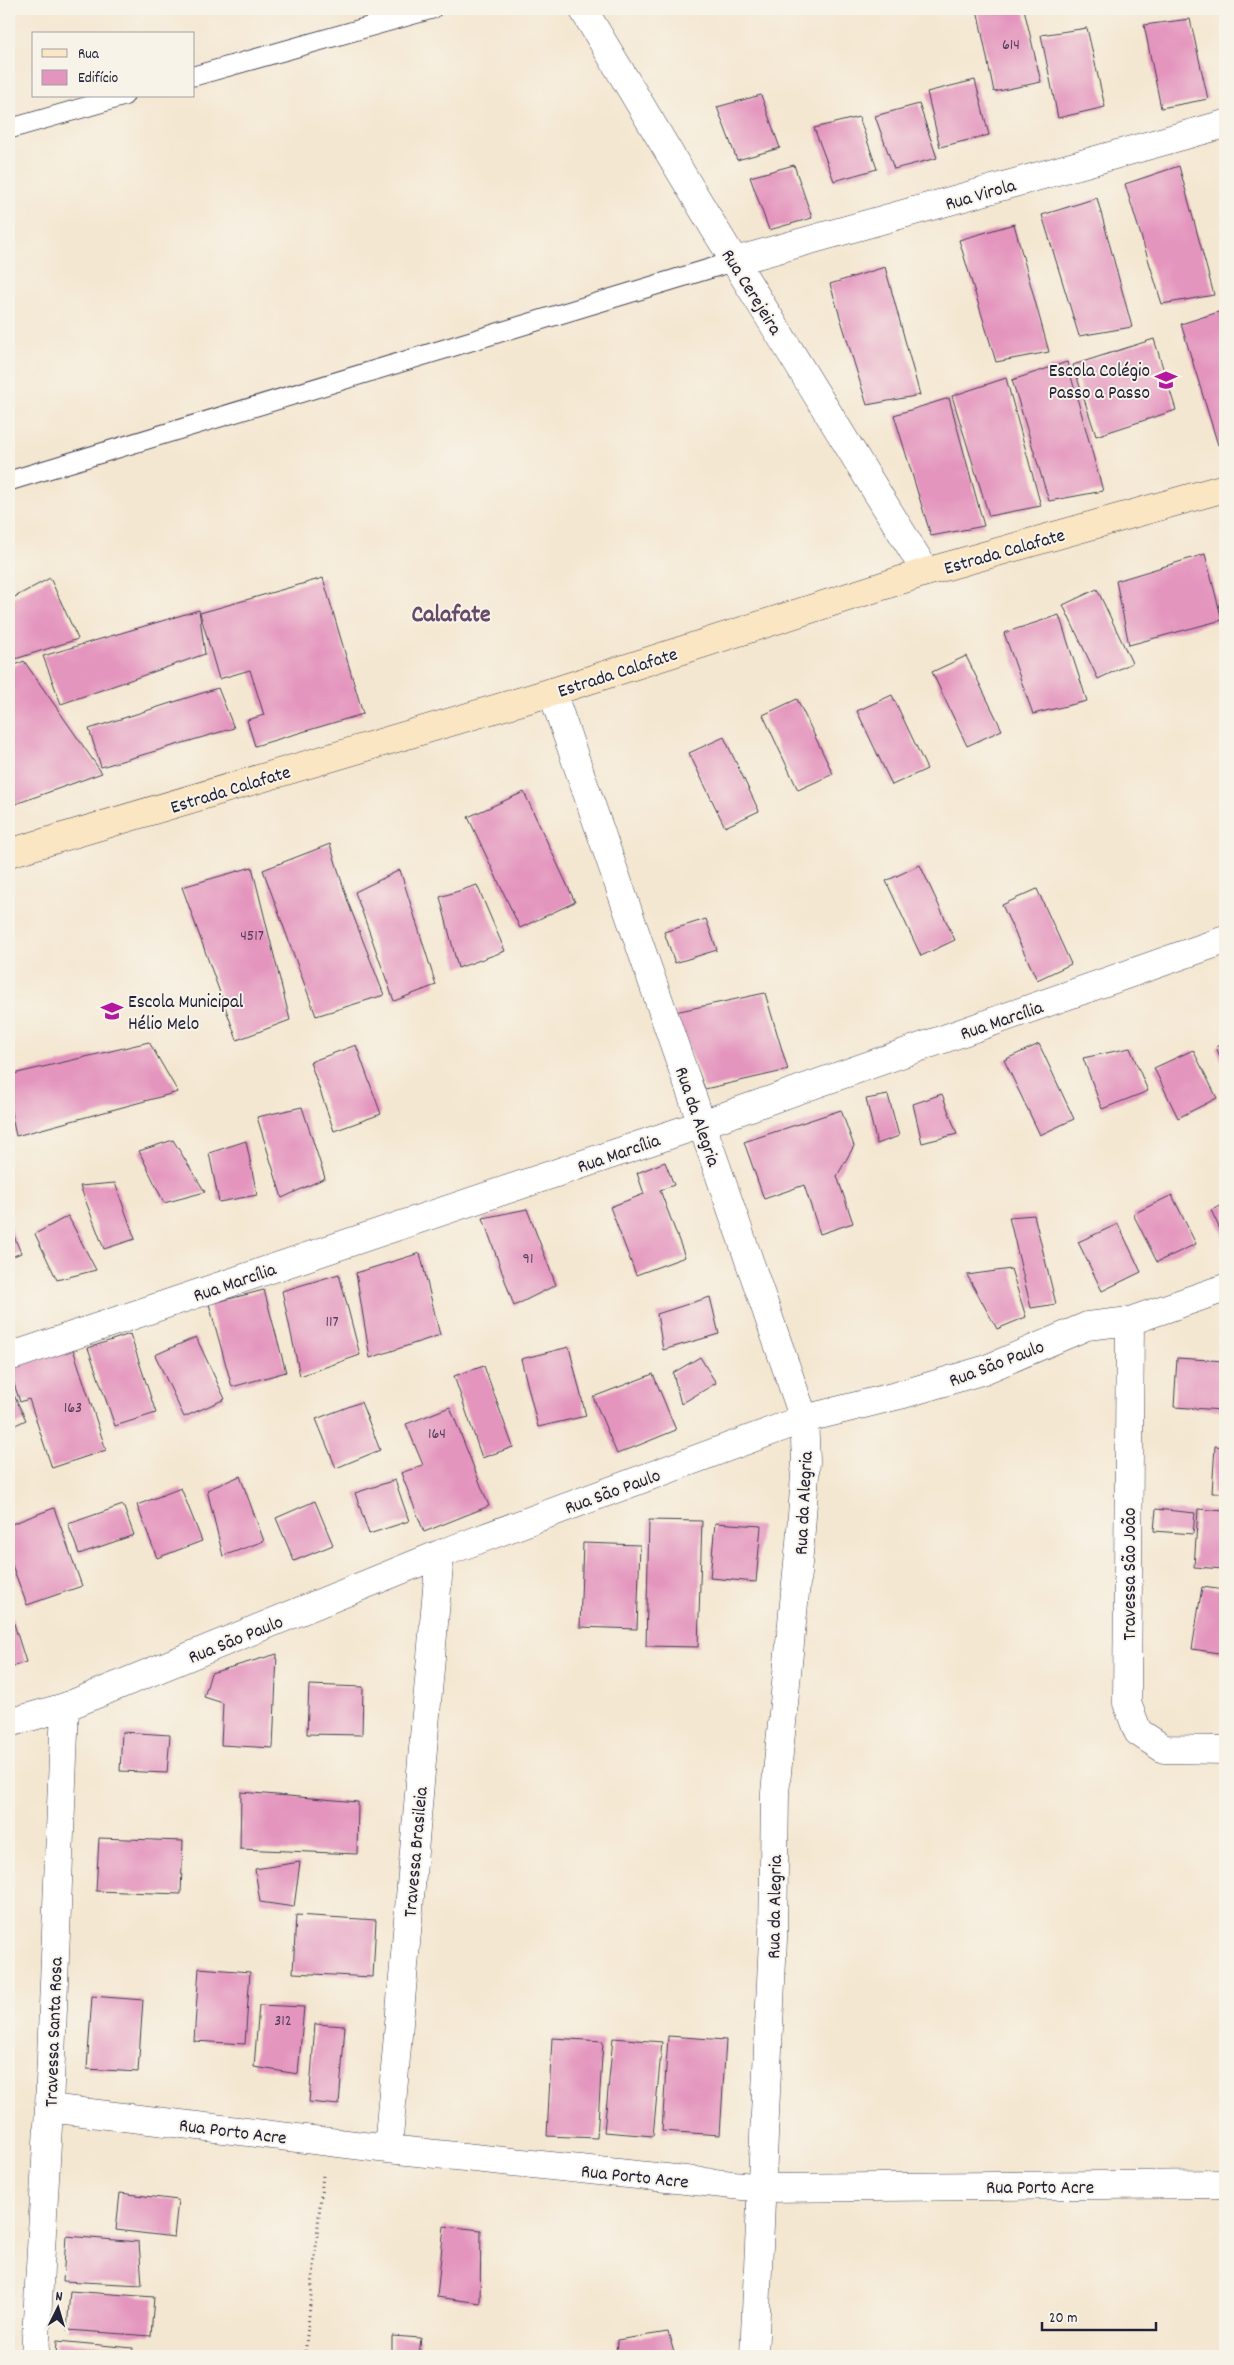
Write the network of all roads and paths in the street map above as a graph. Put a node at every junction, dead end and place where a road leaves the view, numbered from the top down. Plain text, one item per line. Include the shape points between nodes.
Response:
1 (432, 9) edge
2 (583, 9) edge
3 (195, 76) edge
4 (117, 98) edge
5 (1225, 124) edge
6 (9, 129) edge
7 (735, 261) junction
8 (9, 481) edge
9 (1225, 488) edge
10 (926, 572) junction
11 (552, 692) junction
12 (9, 853) edge
13 (1225, 940) edge
14 (702, 1124) junction
15 (1225, 1288) edge
16 (1130, 1321) junction
17 (9, 1357) edge
18 (804, 1419) junction
19 (440, 1554) junction
20 (65, 1707) junction
21 (9, 1723) edge
22 (1225, 1750) edge
23 (49, 2108) junction
24 (388, 2149) junction
25 (323, 2172) dead end
26 (1225, 2184) edge
27 (762, 2188) junction
28 (35, 2356) edge
29 (305, 2356) edge
30 (754, 2356) edge

1 - 3 lane
2 - 7 street, Rua Cerejeira
4 - 6 lane
5 - 7 street, Rua Virola
7 - 8 lane
7 - 10 street, Rua Cerejeira
9 - 10 street, Estrada Calafate
10 - 11 street, Estrada Calafate
11 - 12 street, Estrada Calafate
11 - 14 street, Rua da Alegria
13 - 14 street, Rua Marcília
14 - 17 street, Rua Marcília
14 - 18 street, Rua da Alegria
15 - 16 street, Rua São Paulo
16 - 18 street, Rua São Paulo via 1087,1326 984,1370
16 - 22 street, Travessa São João via 1127,1703 1138,1732 1164,1748
18 - 19 street, Rua São Paulo
18 - 27 street, Rua da Alegria via 806,1461 800,1543 775,1794 773,1938
19 - 20 street, Rua São Paulo
19 - 24 street, Travessa Brasileia
20 - 21 street, Rua São Paulo
20 - 23 street, Travessa Santa Rosa
23 - 24 street, Rua Porto Acre
23 - 28 street, Travessa Santa Rosa
24 - 27 street, Rua Porto Acre
25 - 29 path
26 - 27 street, Rua Porto Acre
27 - 30 street, Rua da Alegria

